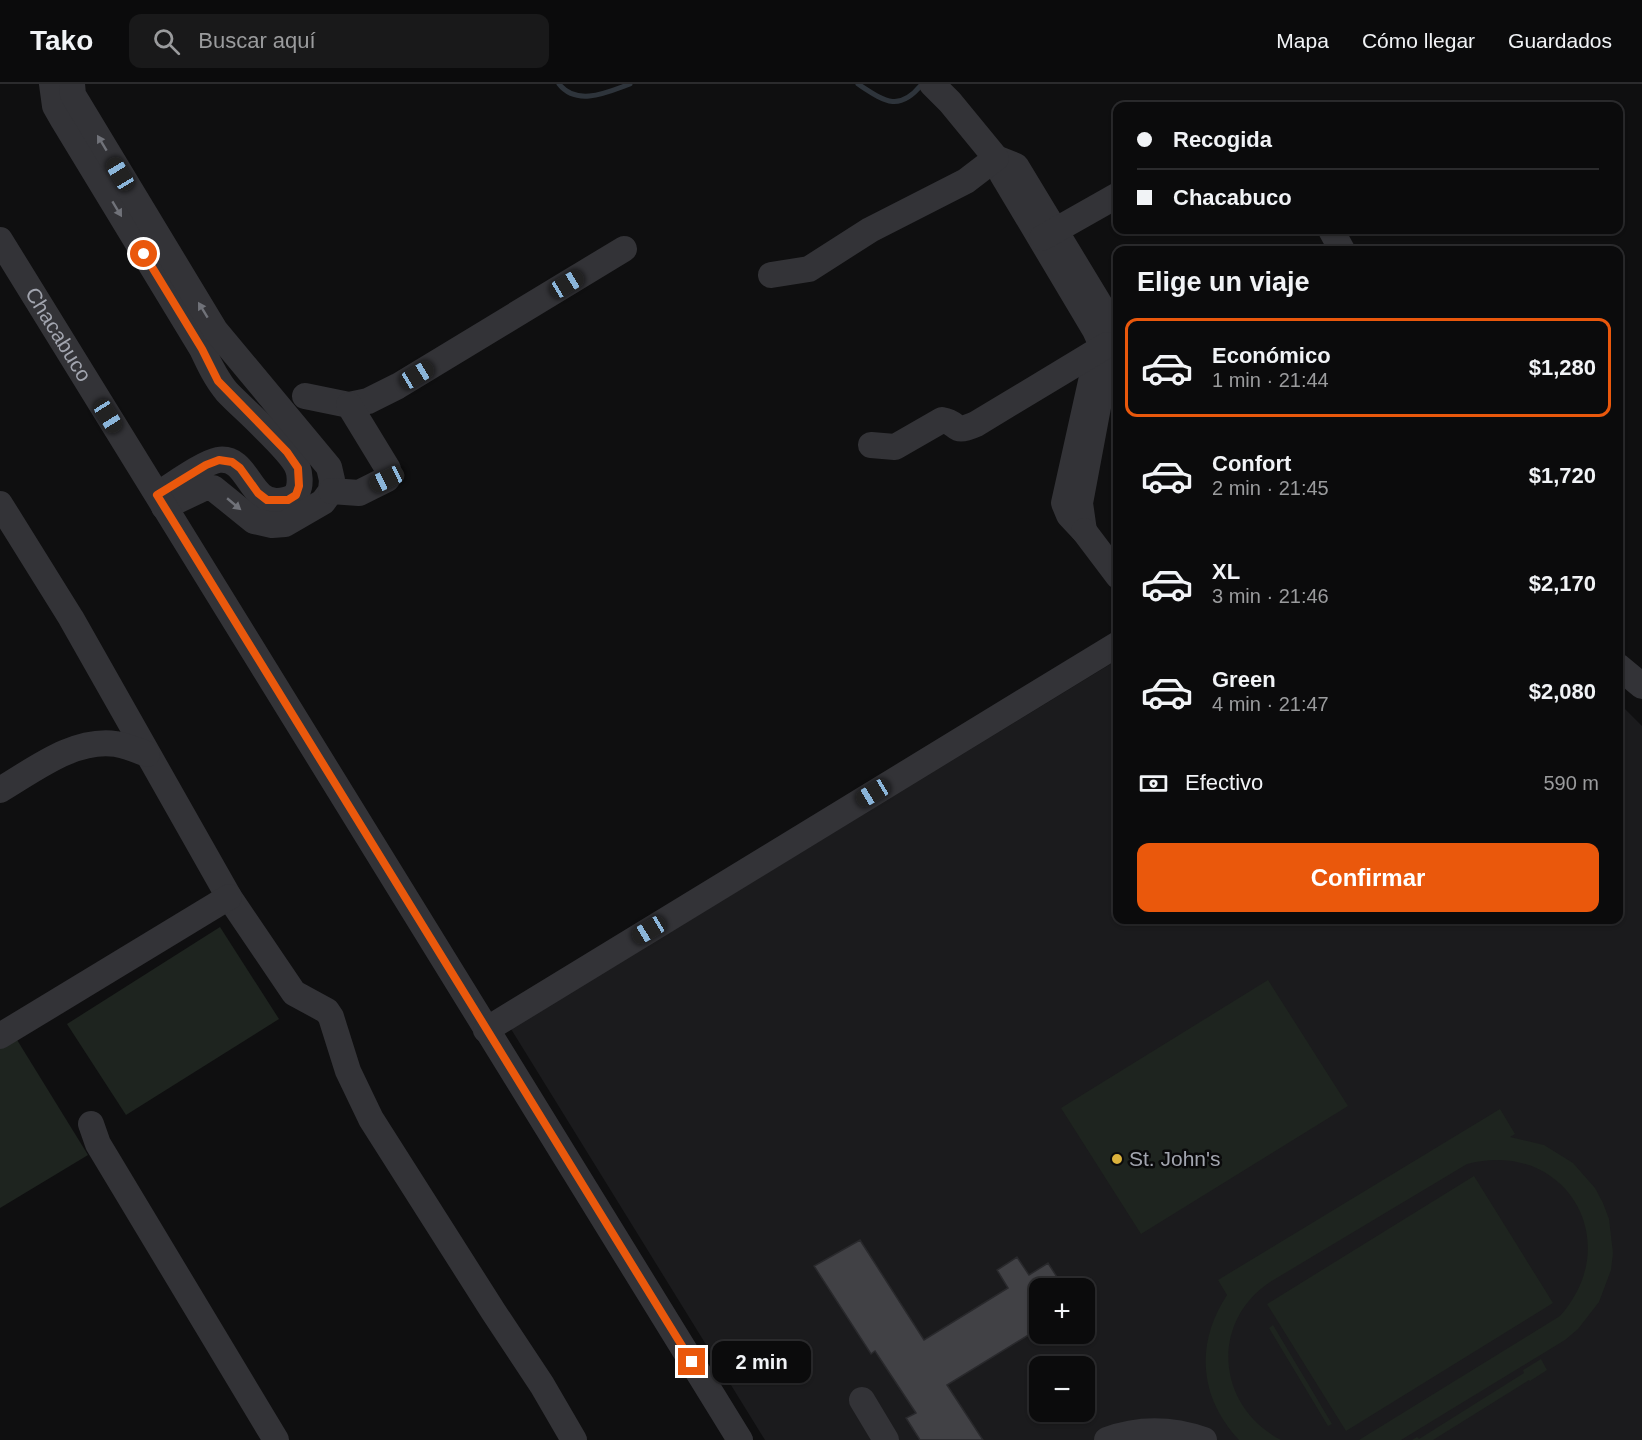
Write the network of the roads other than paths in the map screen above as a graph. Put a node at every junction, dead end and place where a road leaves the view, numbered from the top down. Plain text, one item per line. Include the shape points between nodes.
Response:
1 (52, 84) edge
2 (72, 84) edge
3 (932, 84) edge
4 (996, 158) junction
5 (1113, 198) edge
6 (1048, 235) junction
7 (0, 240) edge
8 (624, 249) dead end
9 (771, 274) dead end
10 (1104, 346) junction
11 (231, 368) junction
12 (305, 396) junction
13 (349, 405) junction
14 (284, 433) junction
15 (871, 445) dead end
16 (331, 490) junction
17 (160, 501) junction
18 (0, 504) edge
19 (1113, 569) edge
20 (1113, 647) edge
21 (1623, 670) edge
22 (1642, 686) edge
23 (147, 754) junction
24 (0, 790) edge
25 (229, 897) junction
26 (486, 1030) junction
27 (0, 1036) edge
28 (91, 1124) dead end
29 (862, 1400) dead end
30 (276, 1440) edge
31 (574, 1440) edge
32 (740, 1440) edge
33 (886, 1440) edge
34 (1107, 1440) edge
35 (1204, 1440) edge

1 -> 11 street via 55,106 202,349
11 -> 2 street via 215,330 73,95
3 - 4 street
4 - 6 street via 1016,166
4 - 9 street via 966,181 870,230 809,269
5 - 6 street
6 - 10 street
7 - 17 street, Chacabuco
8 - 13 street via 398,386 368,401
10 - 15 street via 963,430 942,420 895,447
10 - 19 street via 1065,503 1069,515
11 - 12 street
11 - 14 street
11 - 14 street
12 - 13 street
12 - 14 street
13 - 16 street via 388,469 387,479 359,493
14 - 16 street via 329,467
14 - 17 street via 287,452 298,468 299,486 296,495 288,500 267,500 240,468 219,460 206,465
17 -> 16 street via 213,488 254,521 272,525 285,524 323,502
17 - 26 street, Chacabuco
18 - 23 street via 71,618
20 - 26 street
21 - 22 street
23 - 24 street via 115,744 82,747 63,753
23 - 25 street
25 - 27 street
25 - 31 street via 294,993 331,1017 348,1071 371,1119
26 - 32 street, Chacabuco
28 - 30 street via 98,1144
29 - 33 street
34 - 35 street via 1141,1431 1171,1432

